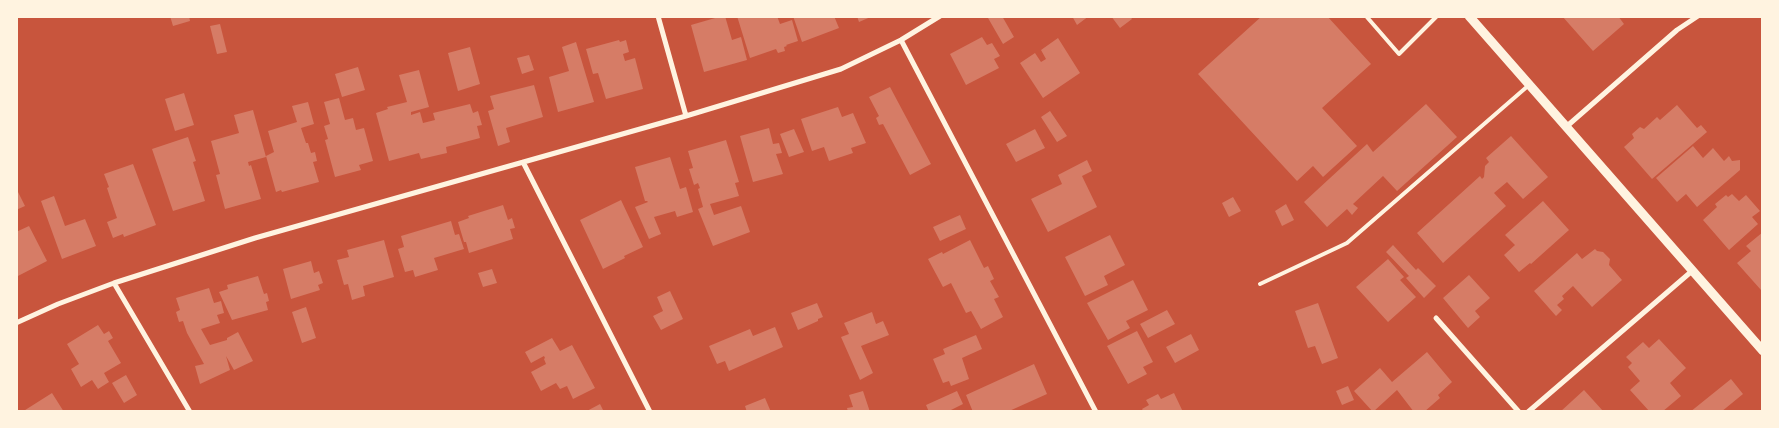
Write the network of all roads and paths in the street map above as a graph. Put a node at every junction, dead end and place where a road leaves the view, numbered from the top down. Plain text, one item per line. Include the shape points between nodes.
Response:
1 (658, 16) edge
2 (940, 16) edge
3 (1366, 16) edge
4 (1437, 16) edge
5 (1469, 16) edge
6 (1698, 16) edge
7 (901, 40) junction
8 (1529, 85) junction
9 (686, 116) junction
10 (1566, 127) junction
11 (523, 162) junction
12 (1692, 271) junction
13 (114, 283) junction
14 (1260, 284) dead end
15 (1436, 318) dead end
16 (16, 323) edge
17 (1763, 351) edge
18 (190, 412) edge
19 (650, 412) edge
20 (1096, 412) edge
21 (1519, 412) edge
22 (1528, 412) edge

1 - 9 street
2 - 7 street
3 - 4 lane via 1399,54
5 - 8 street
6 - 10 street via 1676,30
7 - 9 street via 842,69
7 - 20 street
8 - 10 street
8 - 14 lane via 1347,243
9 - 11 street
10 - 12 street
11 - 13 street via 255,238
11 - 19 street
12 - 17 street
12 - 22 street
13 - 16 street
13 - 18 street
15 - 21 street

